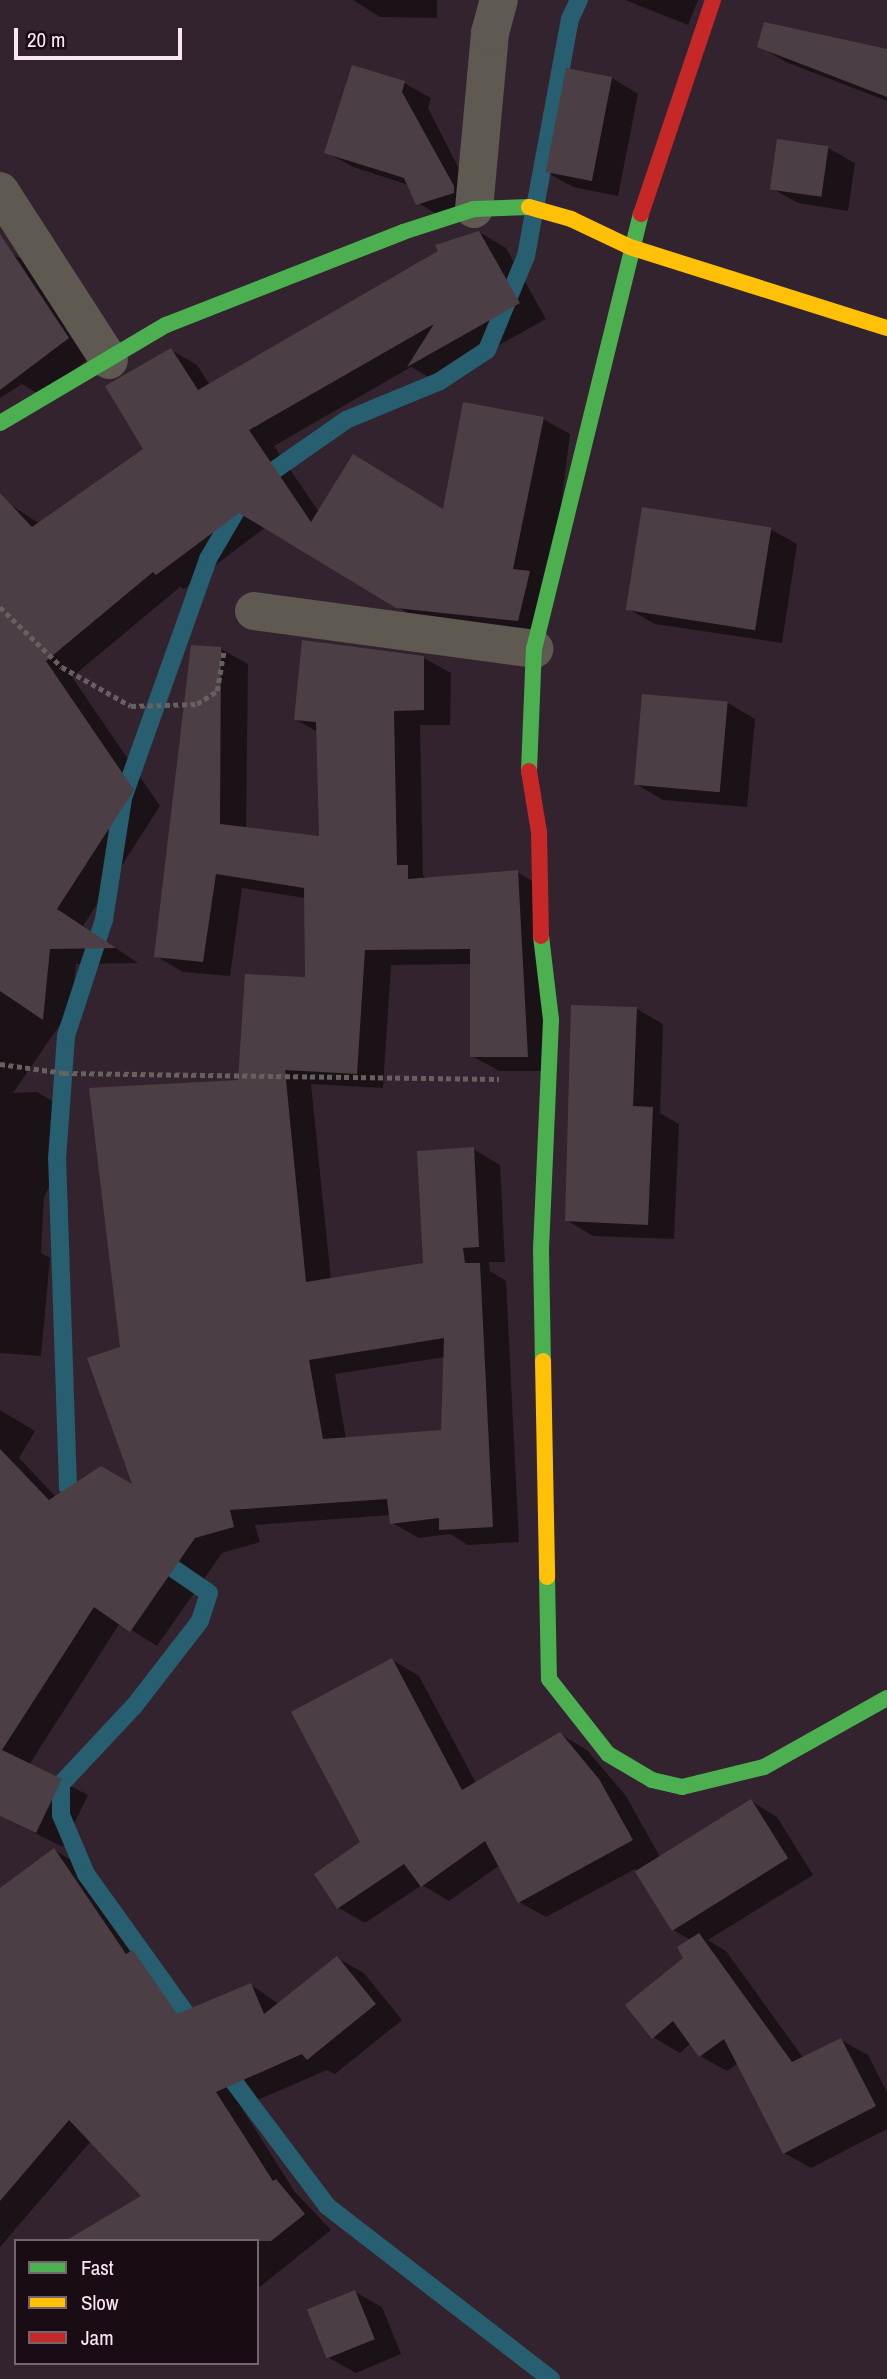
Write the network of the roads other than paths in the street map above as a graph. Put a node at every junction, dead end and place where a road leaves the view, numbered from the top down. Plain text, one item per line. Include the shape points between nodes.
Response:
1 (499, 0) edge
2 (713, 0) edge
3 (0, 191) edge
4 (474, 209) junction
5 (630, 247) junction
6 (887, 328) edge
7 (109, 360) junction
8 (0, 423) edge
9 (254, 611) road end
10 (534, 649) junction
11 (887, 1698) edge

1 - 4 street via 490,33
2 - 5 street
3 - 7 street
4 - 5 street via 527,206
4 - 7 street via 166,325
5 - 6 street
5 - 10 street
7 - 8 street
9 - 10 street
10 - 11 street via 529,779 539,832 541,934 551,1020 541,1250 549,1679 608,1754 652,1780 682,1787 764,1767

